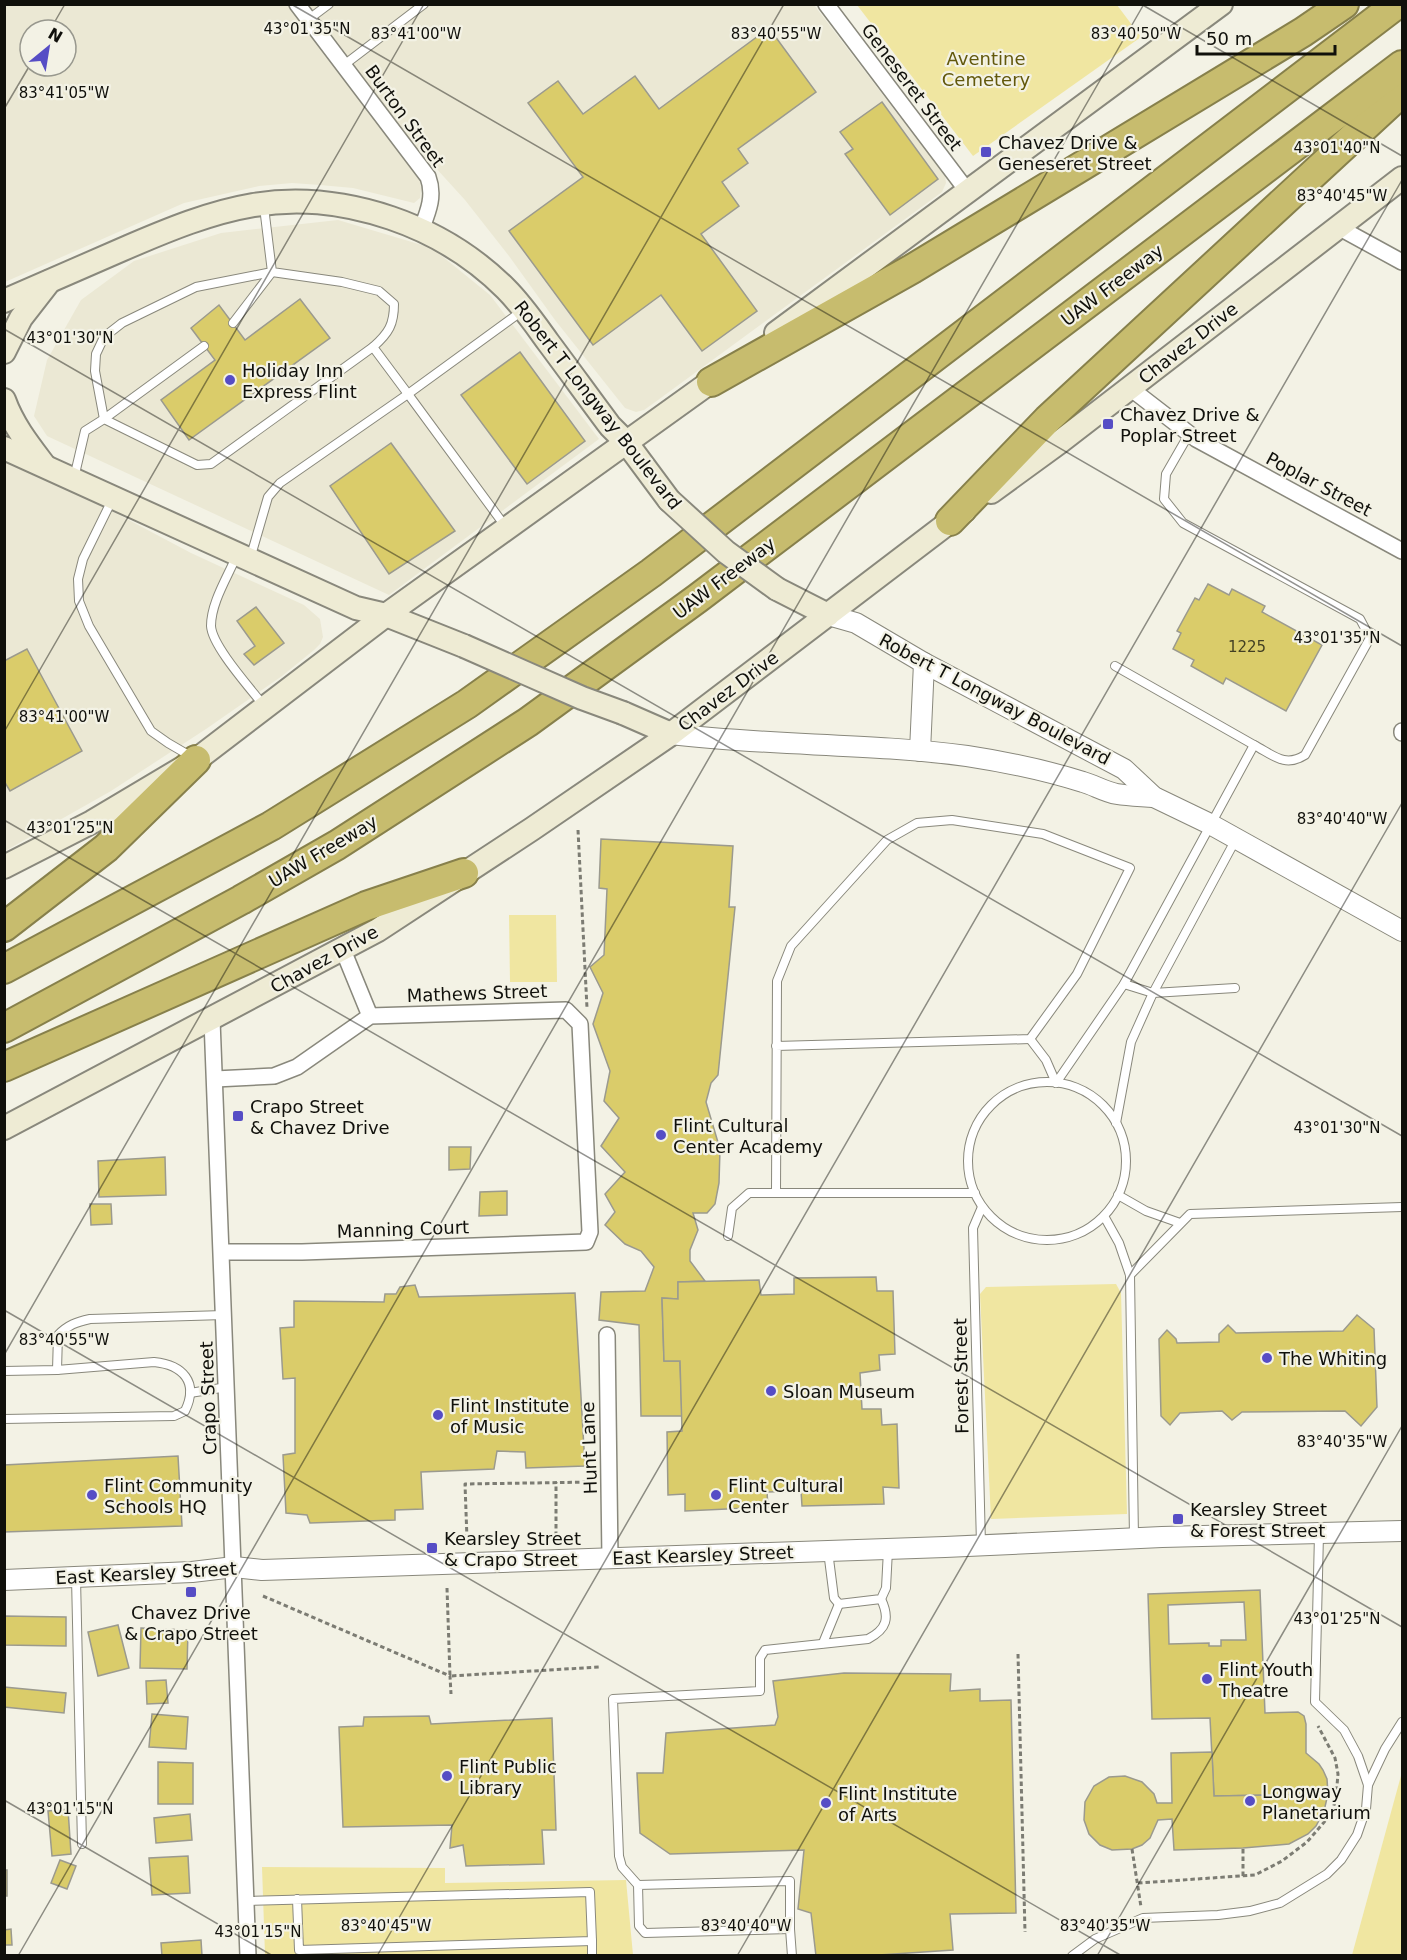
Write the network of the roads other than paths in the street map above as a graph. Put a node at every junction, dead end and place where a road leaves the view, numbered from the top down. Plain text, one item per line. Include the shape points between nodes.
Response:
1 (297, 4) edge
2 (329, 4) edge
3 (424, 4) edge
4 (826, 4) edge
5 (1221, 4) edge
6 (1344, 4) edge
7 (1397, 4) edge
8 (309, 20) junction
9 (344, 65) junction
10 (1402, 65) edge
11 (1402, 92) edge
12 (1402, 178) edge
13 (968, 192) junction
14 (263, 203) junction
15 (1338, 227) junction
16 (421, 230) junction
17 (1402, 262) edge
18 (272, 272) junction
19 (50, 281) junction
20 (4, 301) edge
21 (524, 309) junction
22 (233, 323) dead end
23 (204, 346) dead end
24 (373, 347) junction
25 (4, 352) edge
26 (711, 382) junction
27 (1130, 388) junction
28 (408, 394) junction
29 (4, 400) edge
30 (104, 418) junction
31 (1189, 434) junction
32 (626, 442) junction
33 (4, 448) edge
34 (46, 467) junction
35 (74, 479) junction
36 (113, 497) junction
37 (950, 521) junction
38 (507, 529) junction
39 (1402, 551) edge
40 (244, 557) junction
41 (386, 615) junction
42 (828, 615) junction
43 (924, 663) junction
44 (1115, 666) dead end
45 (265, 707) junction
46 (670, 734) junction
47 (1254, 744) junction
48 (920, 751) junction
49 (196, 760) junction
50 (1154, 797) junction
51 (1210, 824) junction
52 (1236, 839) junction
53 (4, 867) edge
54 (464, 873) junction
55 (4, 927) edge
56 (1402, 931) edge
57 (343, 950) junction
58 (4, 969) edge
59 (1124, 984) junction
60 (1235, 988) dead end
61 (1153, 993) junction
62 (370, 1016) junction
63 (212, 1020) junction
64 (4, 1028) edge
65 (1030, 1039) junction
66 (776, 1046) junction
67 (4, 1067) edge
68 (215, 1079) junction
69 (1056, 1083) junction
70 (1116, 1123) junction
71 (4, 1128) edge
72 (776, 1193) junction
73 (975, 1193) junction
74 (1119, 1195) junction
75 (982, 1207) junction
76 (1402, 1207) edge
77 (1104, 1216) junction
78 (1180, 1223) junction
79 (728, 1236) dead end
80 (586, 1242) joint
81 (222, 1252) junction
82 (1130, 1275) junction
83 (224, 1315) junction
84 (607, 1335) dead end
85 (57, 1370) junction
86 (4, 1371) edge
87 (227, 1387) junction
88 (190, 1393) junction
89 (4, 1419) edge
90 (1402, 1531) edge
91 (1319, 1533) junction
92 (1134, 1539) junction
93 (981, 1545) junction
94 (888, 1549) junction
95 (828, 1550) junction
96 (610, 1560) junction
97 (234, 1567) junction
98 (76, 1576) junction
99 (4, 1580) edge
100 (881, 1599) junction
101 (839, 1604) junction
102 (823, 1643) junction
103 (1402, 1722) edge
104 (1368, 1785) junction
105 (82, 1844) dead end
106 (638, 1885) junction
107 (297, 1899) junction
108 (246, 1900) junction
109 (790, 1929) junction
110 (592, 1941) junction
111 (299, 1953) edge
112 (248, 1956) edge
113 (592, 1956) edge
114 (792, 1956) edge
115 (1072, 1956) edge

1 - 8 street, Burton Street
2 - 8 lane
3 - 9 lane
4 - 13 street, Geneseret Street
5 - 13 main road
6 - 26 highway via 912,269
7 - 58 highway via 651,573 467,704 271,826
8 - 9 street, Burton Street
9 - 16 street, Burton Street via 432,188
10 - 64 highway, UAW Freeway via 708,591 528,722 337,845
11 - 37 highway via 1048,419
12 - 15 main road, Chavez Drive
13 - 26 main road
14 - 16 main road, Robert T Longway Boulevard via 305,201 344,206
14 - 18 lane
14 - 19 main road, Robert T Longway Boulevard via 181,224
15 - 17 street
15 - 27 main road, Chavez Drive
16 - 21 main road, Robert T Longway Boulevard via 485,270
18 - 22 lane
18 - 24 lane via 379,291 394,304 394,321
18 - 30 lane via 195,287 122,322 104,337 96,354 95,371
19 - 20 main road, Robert T Longway Boulevard
19 - 25 main road via 21,318
21 - 28 lane
21 - 32 main road, Robert T Longway Boulevard
23 - 30 lane
24 - 28 lane
24 - 30 lane via 212,464 197,465
26 - 32 main road
27 - 31 street, Poplar Street
27 - 37 main road, Chavez Drive
28 - 38 lane
28 - 40 lane via 280,483 268,497
29 - 34 main road via 22,436
30 - 35 lane via 85,431
31 - 39 street, Poplar Street
31 - 47 lane via 1166,474 1164,499 1183,523 1360,619 1370,638 1305,755 1287,762
32 - 38 main road
32 - 42 main road, Robert T Longway Boulevard, bridge via 669,500 726,552 777,589
33 - 34 main road, Robert T Longway Boulevard
34 - 35 main road, Robert T Longway Boulevard
35 - 36 main road, Robert T Longway Boulevard
36 - 40 main road, Robert T Longway Boulevard
36 - 49 lane via 83,559 78,579 79,601 89,626 152,730
37 - 42 main road, Chavez Drive
38 - 41 main road
40 - 41 main road, Robert T Longway Boulevard via 356,608
40 - 45 lane via 215,605 211,627 224,656
41 - 45 main road
41 - 46 main road, Robert T Longway Boulevard, bridge
42 - 43 street, Robert T Longway Boulevard via 856,623
42 - 46 main road, Chavez Drive
43 - 48 street
43 - 50 street, Robert T Longway Boulevard via 1124,769
44 - 47 lane
45 - 49 main road
46 - 48 street, Robert T Longway Boulevard
46 - 54 main road, Chavez Drive
47 - 51 lane
48 - 50 street, Robert T Longway Boulevard via 1004,762 1115,794
49 - 53 main road via 92,822
49 - 55 highway via 106,848
50 - 51 street, Robert T Longway Boulevard
51 - 52 street, Robert T Longway Boulevard
51 - 59 lane
52 - 56 street, Robert T Longway Boulevard
52 - 61 lane
54 - 57 main road, Chavez Drive
54 - 67 highway via 366,906
57 - 62 street
57 - 63 main road, Chavez Drive
59 - 61 lane
59 - 69 lane
60 - 61 lane
61 - 70 lane via 1131,1042
62 - 68 street via 297,1067 274,1076
62 - 80 street, Mathews Street via 566,1010 584,1021 590,1232
63 - 68 street, Crapo Street
63 - 71 main road, Chavez Drive
65 - 66 lane
65 - 66 lane via 1077,974 1130,868 1043,834 952,820 917,823 887,840 791,946 777,981
65 - 69 lane via 1046,1060
66 - 72 lane
68 - 81 street, Crapo Street
69 - 70 lane via 1080,1089 1100,1103
69 - 73 lane via 1021,1087 986,1110 973,1133 967,1158
70 - 74 lane via 1124,1146 1125,1171
72 - 73 lane
72 - 79 lane via 749,1193 732,1208
73 - 75 lane
74 - 77 lane
74 - 78 lane via 1146,1211
75 - 77 lane via 998,1224 1018,1235 1041,1240 1064,1239 1086,1230
75 - 93 lane, Forest Street via 973,1228
76 - 78 lane via 1190,1215
77 - 82 lane
78 - 82 lane
80 - 81 street, Manning Court
81 - 83 street, Crapo Street
82 - 92 lane
83 - 85 lane via 79,1321 67,1325 58,1335
83 - 87 street, Crapo Street
84 - 96 street, Hunt Lane
85 - 86 lane
85 - 88 lane via 168,1363 182,1370
87 - 88 lane
87 - 97 street, Crapo Street
88 - 89 lane via 185,1411 174,1416
90 - 91 street, East Kearsley Street
91 - 92 street, East Kearsley Street
91 - 104 lane via 1315,1702 1344,1730
92 - 93 street, East Kearsley Street
93 - 94 street, East Kearsley Street
94 - 95 street, East Kearsley Street
94 - 100 lane via 886,1588
95 - 96 street, East Kearsley Street
95 - 101 lane via 834,1598
96 - 97 street, East Kearsley Street via 262,1570
97 - 98 street, East Kearsley Street
97 - 108 street, Crapo Street
98 - 99 street, East Kearsley Street
98 - 105 lane
100 - 101 lane
100 - 102 lane via 886,1620 880,1632 868,1639
101 - 102 lane
102 - 106 lane via 765,1650 760,1658 759,1691 613,1699 619,1856 622,1867
103 - 104 lane
104 - 115 lane via 1366,1809 1357,1835 1341,1860 1327,1874 1280,1903 1218,1915 1143,1918 1095,1939
106 - 109 lane via 639,1926 645,1933
106 - 109 lane via 790,1881
107 - 108 lane
107 - 110 lane via 590,1892
107 - 111 lane
108 - 112 street, Crapo Street
109 - 114 lane
110 - 111 lane
110 - 113 lane

